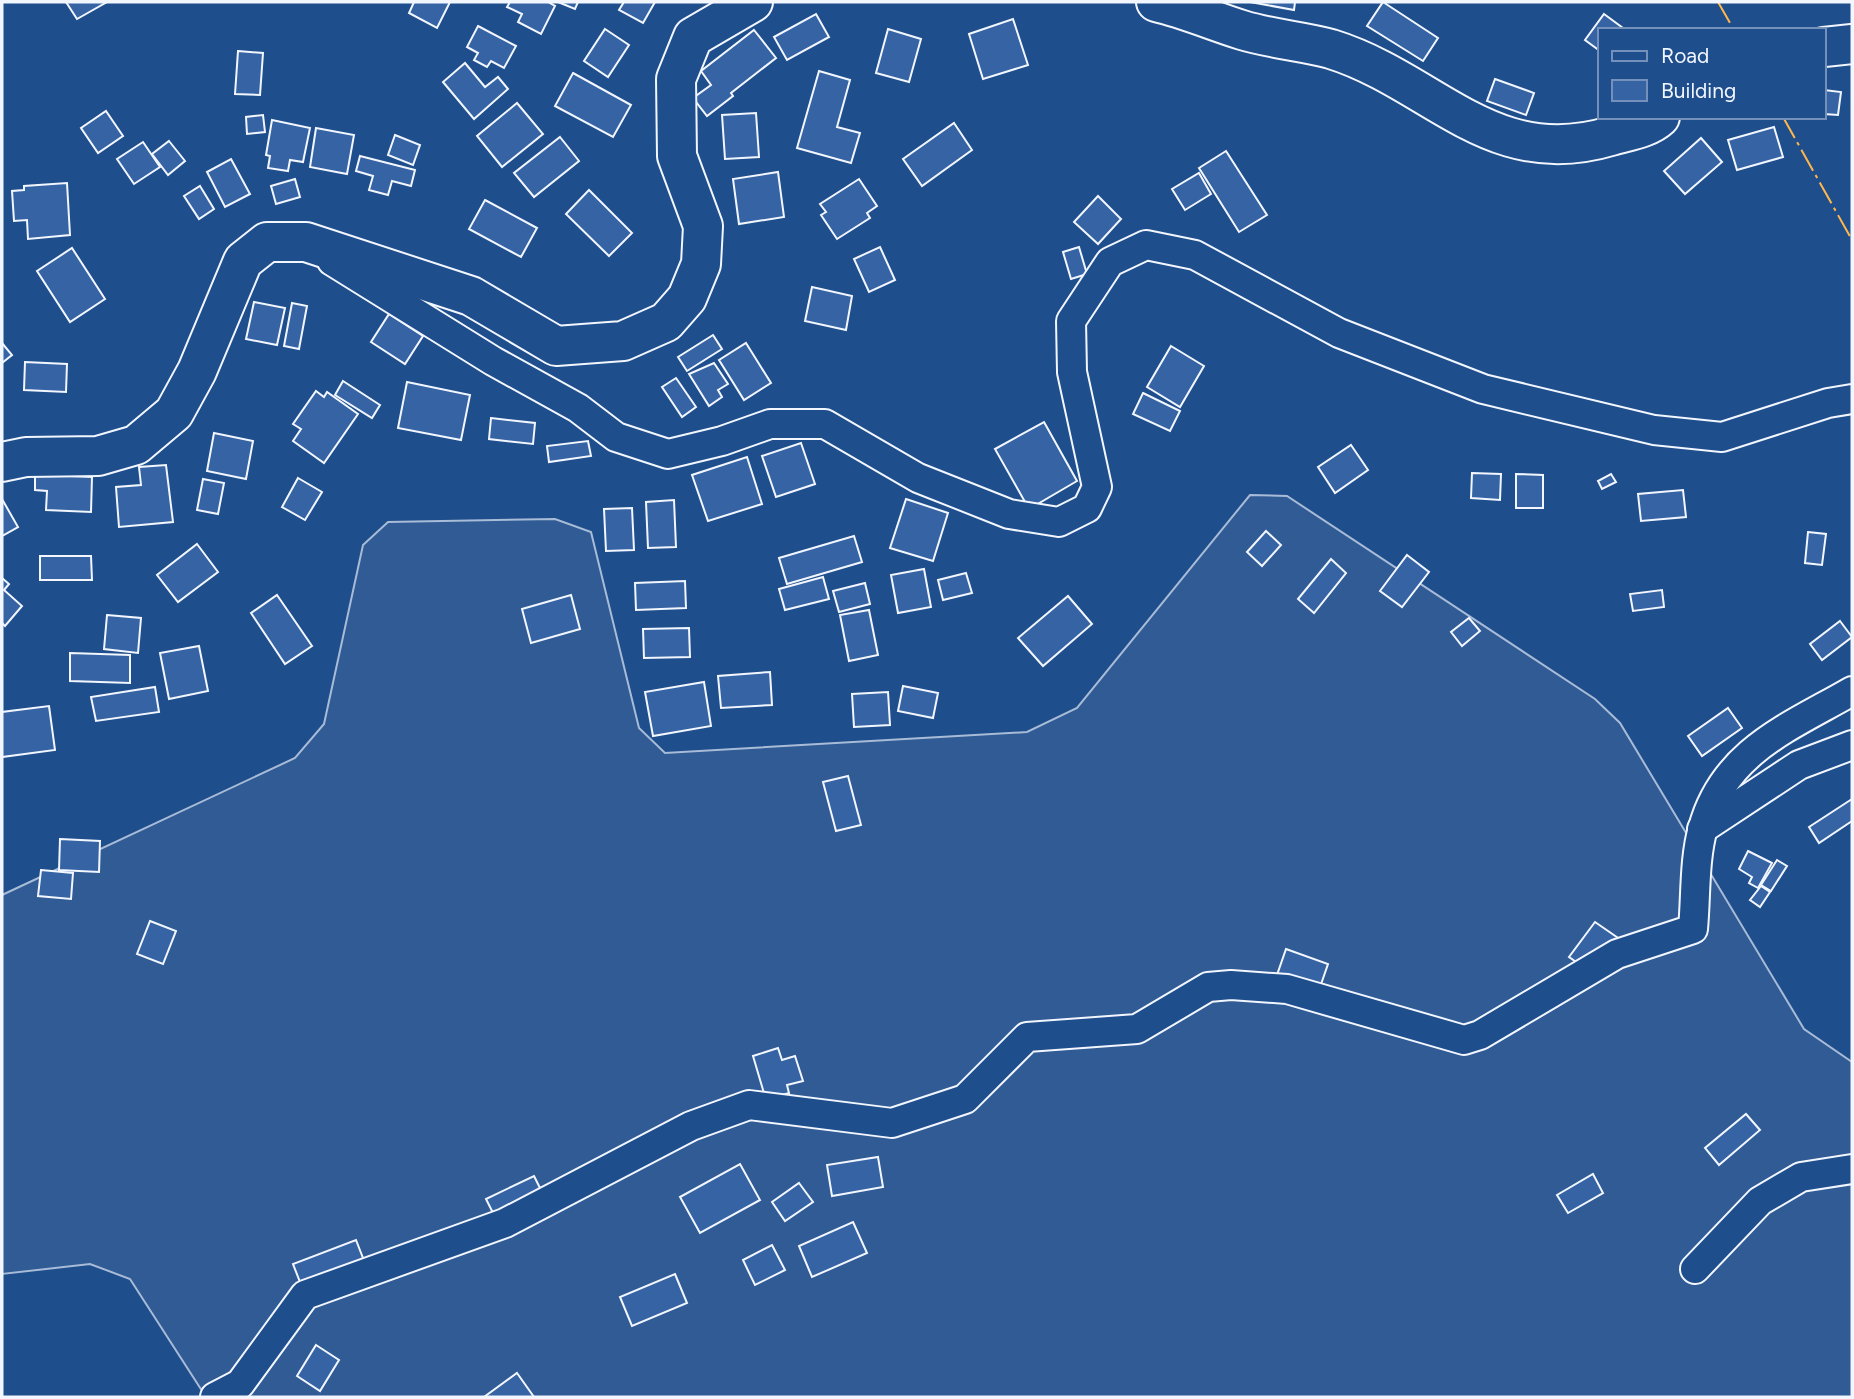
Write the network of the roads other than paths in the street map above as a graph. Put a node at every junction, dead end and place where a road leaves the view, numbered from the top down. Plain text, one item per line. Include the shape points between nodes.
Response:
1 (753, 2) edge
2 (1162, 2) edge
3 (1852, 44) edge
4 (1826, 47) edge
5 (1658, 119) edge
6 (306, 244) junction
7 (1852, 399) edge
8 (2, 462) edge
9 (1852, 691) edge
10 (1852, 745) edge
11 (1702, 829) junction
12 (1852, 1169) edge
13 (1695, 1269) dead end
14 (215, 1397) edge

1 - 6 highway via 694,37 676,79 677,156 703,226 701,264 687,298 666,322 623,341 556,346 471,296
2 - 5 highway via 1244,31 1332,50 1408,85 1494,134 1534,145 1597,141
3 - 4 highway
6 - 7 lane via 493,361 578,408 616,437 668,454 770,424 825,424 918,478 1009,514 1059,522 1087,508 1097,487 1072,372 1071,321 1110,262 1146,245 1195,255 1339,333 1483,388 1654,430 1722,438
6 - 8 highway via 295,239 267,242 243,261 197,371 174,413 136,444 97,456
9 - 11 lane via 1747,752 1715,794
10 - 11 lane via 1799,765
11 - 14 lane via 1693,929 1617,954 1480,1035 1464,1041 1287,989 1208,987 1137,1029 1027,1037 965,1099 892,1123 749,1105 691,1126 505,1223 304,1295 240,1384
12 - 13 lane via 1801,1177 1760,1201

